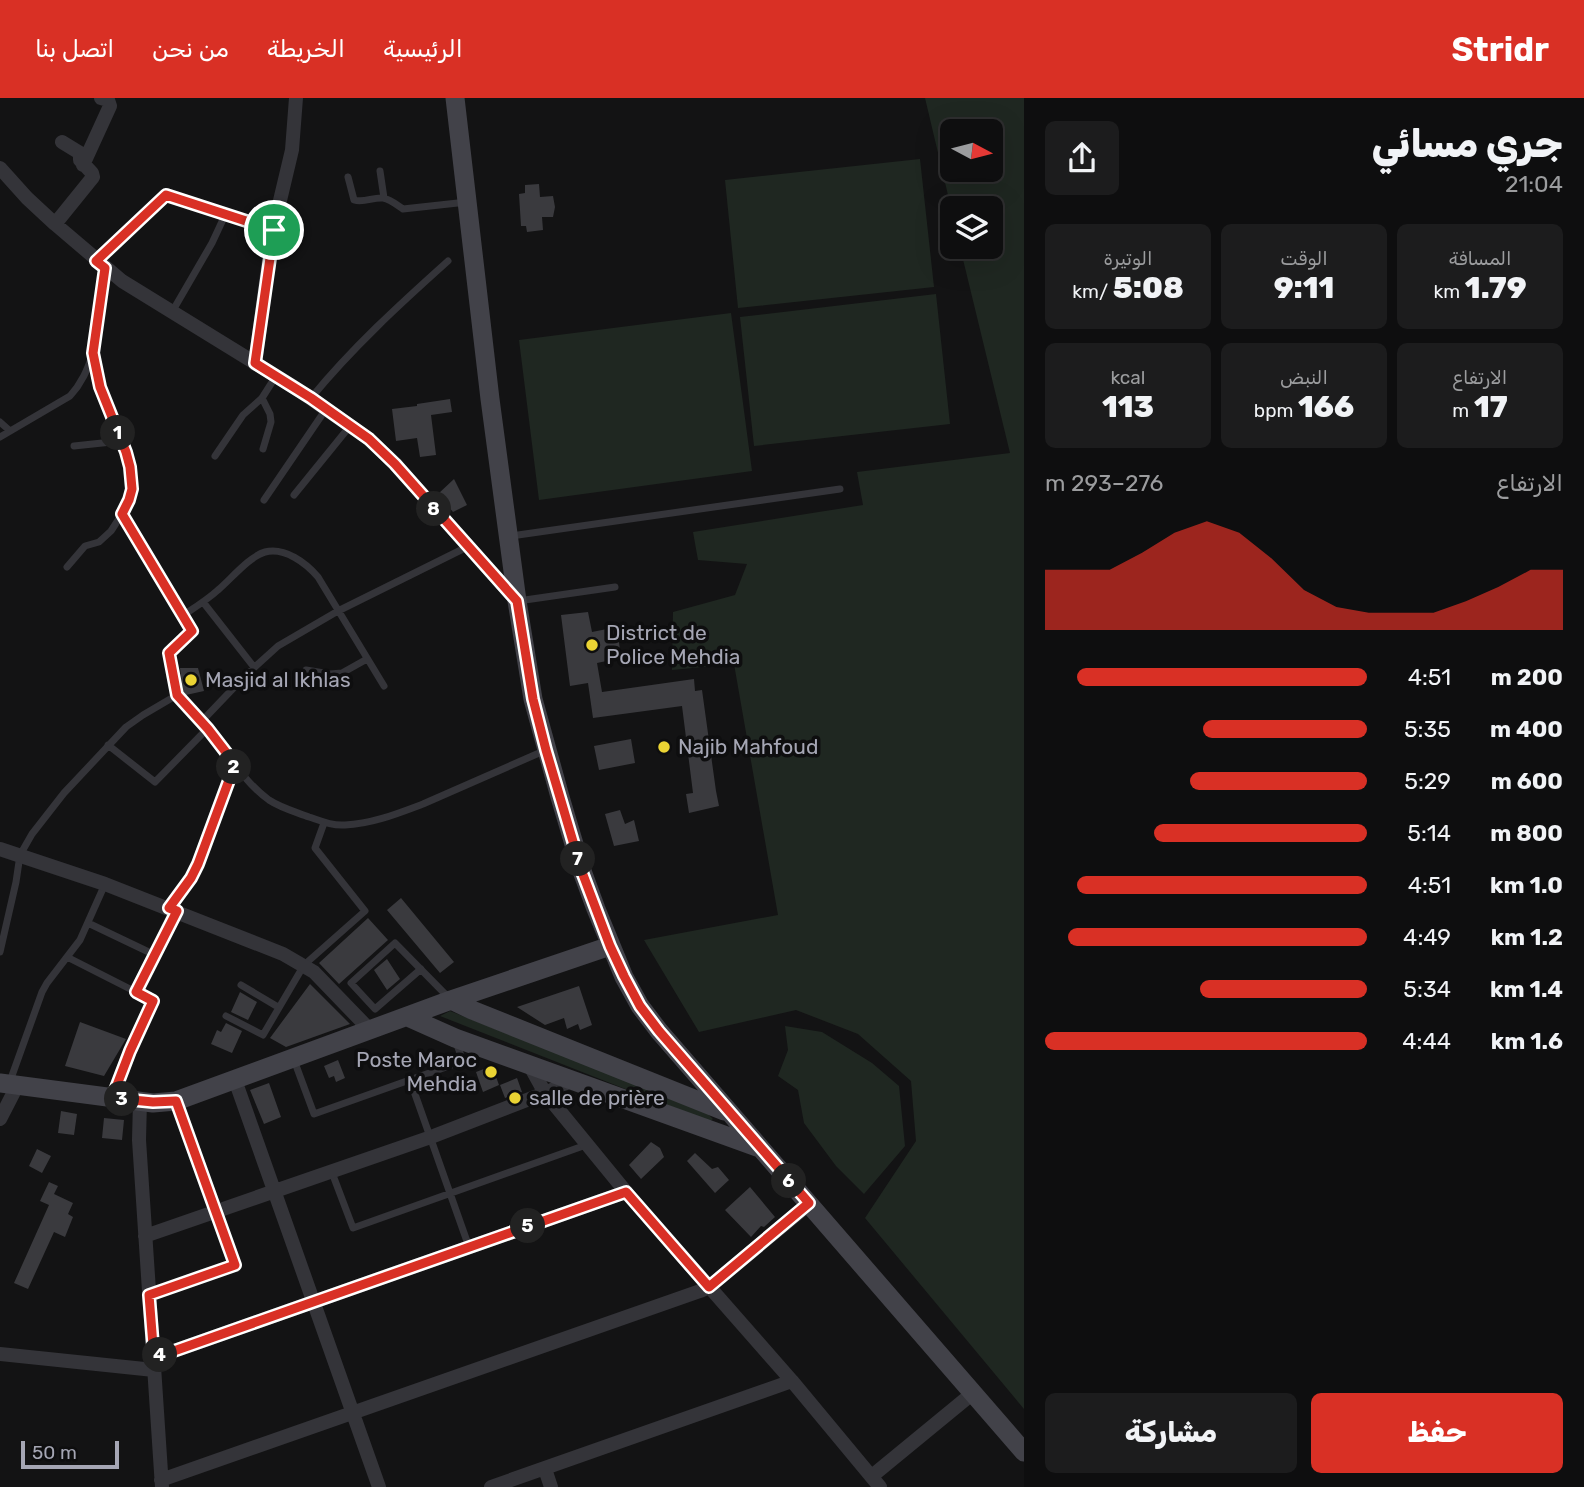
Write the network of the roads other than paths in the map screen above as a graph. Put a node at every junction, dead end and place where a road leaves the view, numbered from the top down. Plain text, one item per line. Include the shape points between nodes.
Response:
1 (101, 98) edge
2 (296, 98) edge
3 (455, 98) edge
4 (62, 142) dead end
5 (83, 165) junction
6 (0, 168) edge
7 (380, 171) dead end
8 (348, 177) dead end
9 (384, 198) junction
10 (467, 202) junction
11 (226, 213) junction
12 (55, 224) junction
13 (274, 230) junction
14 (448, 261) dead end
15 (101, 264) junction
16 (172, 312) junction
17 (93, 353) junction
18 (255, 363) junction
19 (276, 376) junction
20 (261, 398) junction
21 (311, 398) junction
22 (326, 409) junction
23 (0, 422) edge
24 (351, 426) junction
25 (9, 430) junction
26 (0, 437) edge
27 (121, 441) junction
28 (74, 446) dead end
29 (263, 449) dead end
30 (215, 456) dead end
31 (840, 489) dead end
32 (294, 495) dead end
33 (264, 500) dead end
34 (122, 514) junction
35 (508, 537) junction
36 (467, 547) junction
37 (67, 566) dead end
38 (615, 587) dead end
39 (517, 601) junction
40 (203, 602) junction
41 (338, 611) junction
42 (182, 616) junction
43 (367, 659) junction
44 (254, 667) junction
45 (306, 670) dead end
46 (384, 686) dead end
47 (177, 695) junction
48 (202, 721) junction
49 (208, 729) junction
50 (108, 745) junction
51 (546, 750) junction
52 (235, 764) junction
53 (324, 823) junction
54 (0, 849) edge
55 (20, 855) junction
56 (105, 884) junction
57 (173, 910) junction
58 (88, 923) junction
59 (610, 946) junction
60 (0, 951) edge
61 (155, 955) junction
62 (67, 957) junction
63 (304, 965) junction
64 (421, 969) junction
65 (242, 985) dead end
66 (136, 992) junction
67 (451, 1000) junction
68 (278, 1007) junction
69 (226, 1016) dead end
70 (408, 1017) junction
71 (375, 1022) junction
72 (455, 1038) junction
73 (293, 1059) junction
74 (530, 1066) junction
75 (235, 1080) junction
76 (410, 1080) junction
77 (571, 1081) junction
78 (8, 1085) edge
79 (545, 1093) junction
80 (112, 1098) junction
81 (140, 1101) junction
82 (176, 1101) junction
83 (728, 1112) junction
84 (0, 1119) edge
85 (430, 1137) junction
86 (587, 1145) junction
87 (762, 1149) junction
88 (331, 1170) junction
89 (274, 1191) junction
90 (626, 1192) junction
91 (449, 1193) junction
92 (809, 1203) junction
93 (216, 1212) junction
94 (145, 1236) junction
95 (469, 1247) junction
96 (709, 1287) junction
97 (149, 1295) junction
98 (313, 1301) junction
99 (0, 1354) edge
100 (154, 1364) junction
101 (792, 1381) junction
102 (973, 1394) junction
103 (352, 1412) junction
104 (1024, 1452) edge
105 (545, 1469) junction
106 (876, 1482) edge
107 (162, 1483) edge
108 (379, 1487) edge
109 (491, 1487) edge
110 (551, 1487) edge

1 - 5 street via 110,106
2 - 13 street via 292,150
3 - 10 street
4 - 5 street via 80,153
5 - 12 street via 93,177
6 - 12 street
7 - 9 lane
8 - 9 lane via 354,200
9 - 10 lane via 403,209
10 - 35 street
11 - 13 lane
11 - 15 lane via 166,195
11 - 16 lane
12 - 15 street
13 - 18 street
14 - 21 lane via 360,343
15 - 16 street
15 - 17 lane
16 - 18 street
17 - 25 lane via 70,396
17 - 27 lane via 100,387
18 - 19 street
19 - 20 lane
19 - 21 street
20 - 29 lane via 271,422
20 - 30 lane via 243,415
21 - 22 street
22 - 24 street
22 - 33 lane
23 - 25 lane
24 - 32 lane
24 - 36 street via 395,464
25 - 26 lane
27 - 28 lane
27 - 34 lane via 132,480
31 - 35 lane
34 - 37 lane via 111,531 85,547
34 - 42 lane
35 - 39 street
36 - 39 street
36 - 41 lane
38 - 39 lane
39 - 51 street
40 - 41 lane via 257,556 278,552 310,568
40 - 42 lane
40 - 44 lane
41 - 43 lane
41 - 44 lane via 278,646
42 - 47 lane via 192,631 169,653
43 - 45 lane via 342,673
43 - 46 lane
44 - 48 lane
47 - 48 lane
47 - 50 lane via 126,727
48 - 49 lane
49 - 50 lane via 155,782
49 - 52 lane
50 - 55 lane via 46,815
51 - 53 lane via 386,817 347,825
51 - 59 street via 582,872
52 - 53 lane via 272,802
52 - 57 lane via 198,864
53 - 63 lane via 315,848 365,911
54 - 55 street
55 - 56 street
55 - 60 lane
56 - 57 street
56 - 58 lane
57 - 61 lane
57 - 63 street
58 - 61 lane
58 - 62 lane
59 - 67 street
59 - 83 street via 640,1006
61 - 66 lane
62 - 66 lane
62 - 78 lane via 42,992
63 - 68 lane
63 - 71 street
64 - 67 lane
64 - 71 lane
64 - 71 lane via 395,943 351,983
65 - 68 lane
66 - 80 lane via 153,1001
67 - 70 street
67 - 83 street
68 - 69 lane via 263,1035
70 - 71 street
70 - 72 street
71 - 73 street
72 - 74 street
72 - 76 lane via 463,1061
73 - 75 street
73 - 76 lane via 314,1114
74 - 77 street
74 - 79 street
75 - 82 street
75 - 89 street
76 - 85 lane
77 - 79 street
77 - 87 street
78 - 80 street
78 - 84 street
79 - 85 street
79 - 86 street
80 - 81 street
81 - 82 street
81 - 94 street
82 - 93 lane
83 - 87 street
85 - 88 street
85 - 91 lane
86 - 90 street
86 - 91 lane
87 - 92 street
88 - 89 street
88 - 91 lane via 353,1228
89 - 93 street
89 - 98 street
90 - 95 street
90 - 96 street
91 - 95 lane
92 - 96 street
92 - 102 street
93 - 94 street
93 - 97 lane via 235,1265
94 - 97 street
95 - 98 street
96 - 101 street
96 - 103 street
97 - 100 street
98 - 100 street
98 - 103 street
99 - 100 street
100 - 107 street
101 - 105 street
101 - 106 street
102 - 104 street
102 - 106 street
103 - 107 street
103 - 108 street
105 - 109 street
105 - 110 street

